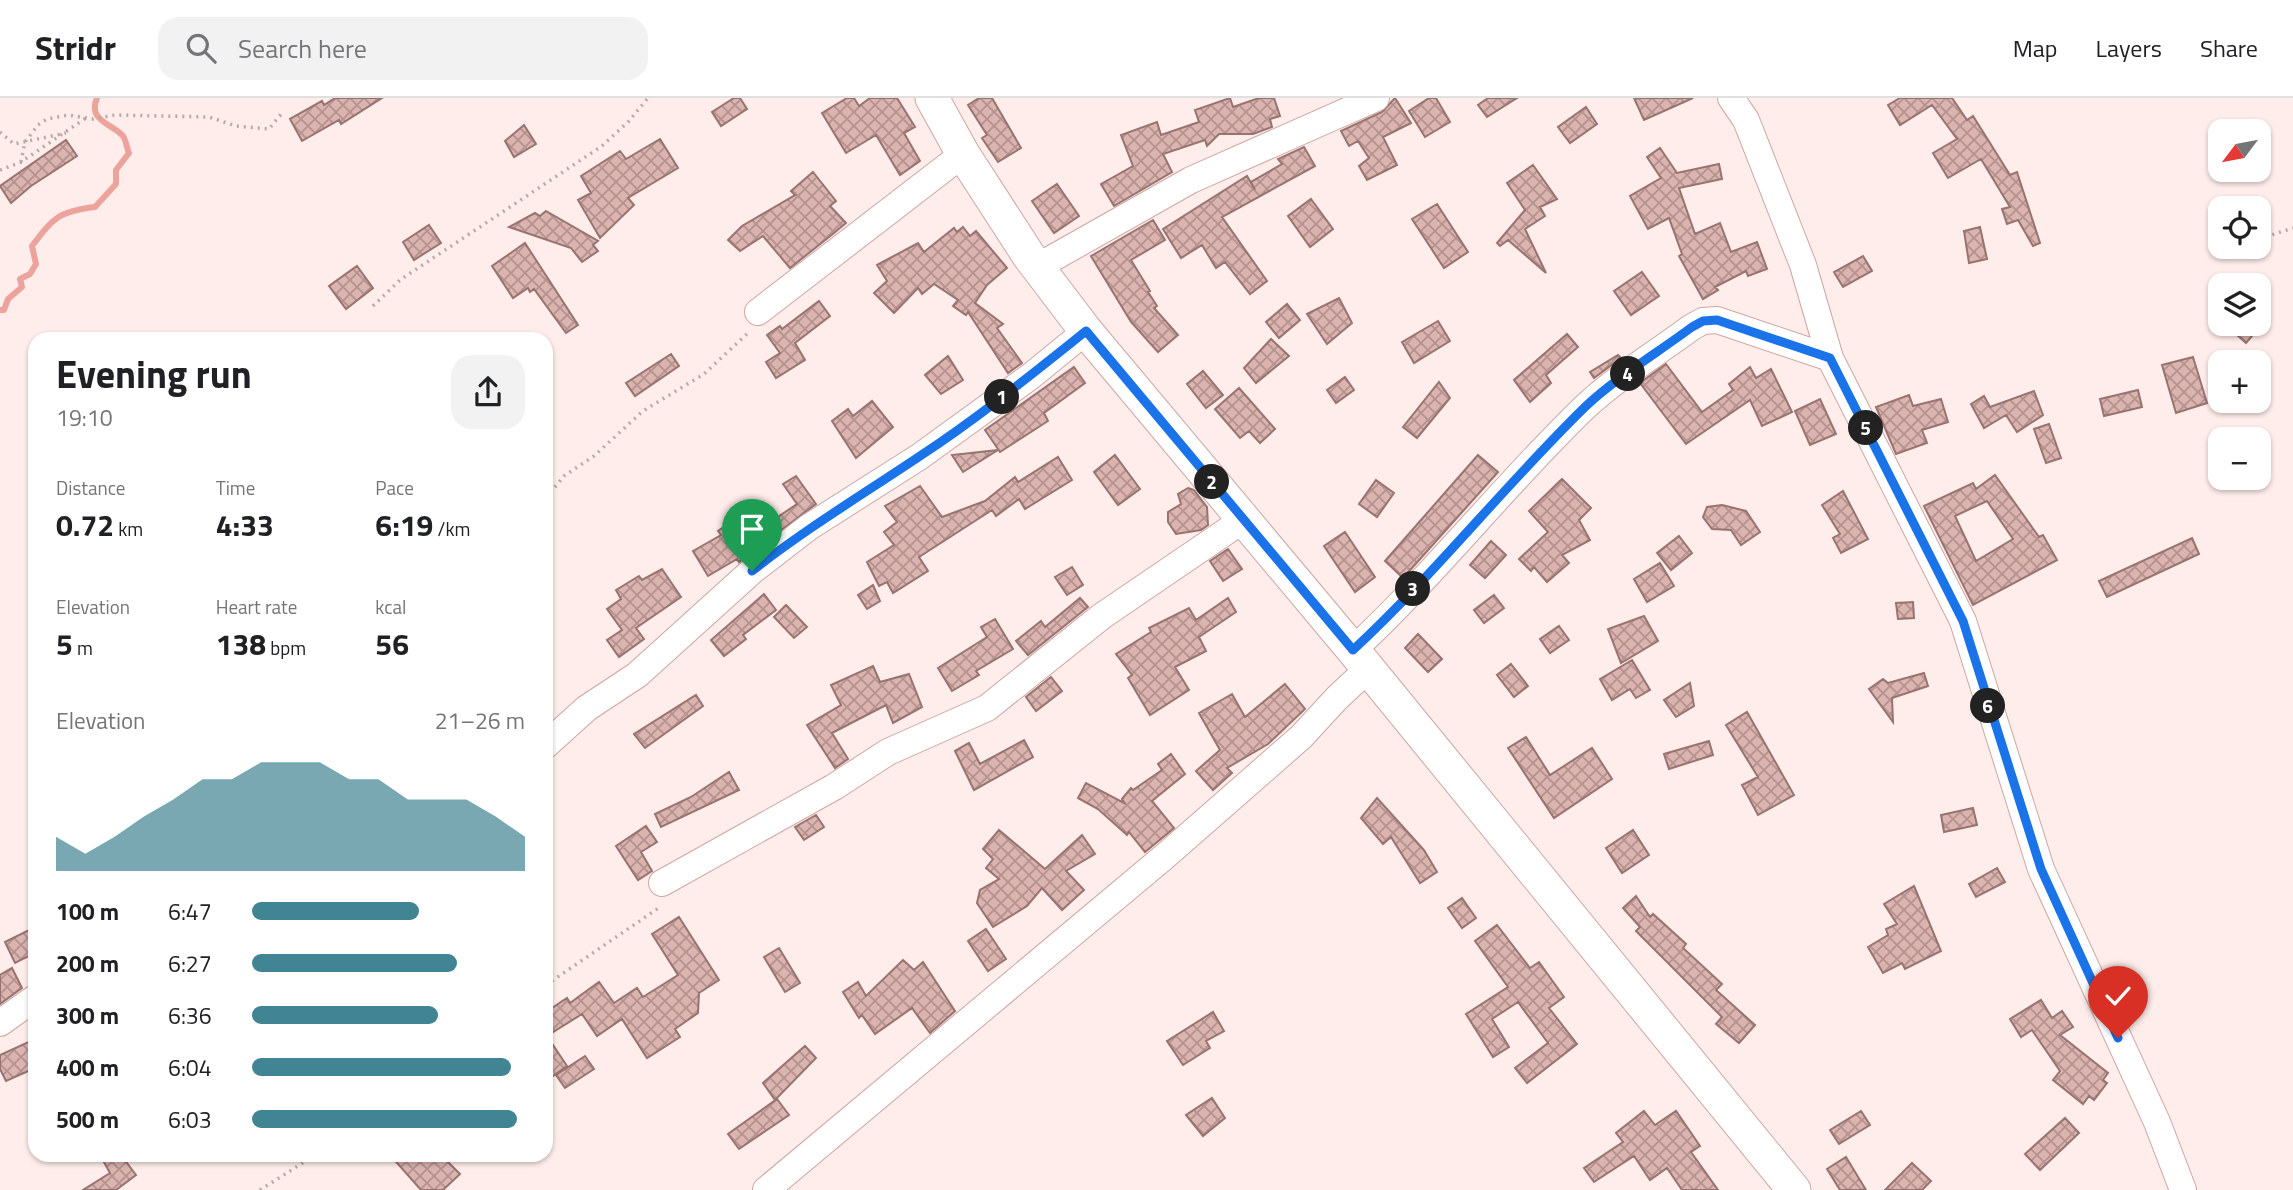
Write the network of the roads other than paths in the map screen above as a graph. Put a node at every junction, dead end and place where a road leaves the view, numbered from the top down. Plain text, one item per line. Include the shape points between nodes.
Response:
1 (932, 98) edge
2 (1376, 98) edge
3 (1731, 98) edge
4 (963, 153) junction
5 (1037, 267) junction
6 (758, 312) road end
7 (1086, 331) junction
8 (1830, 358) junction
9 (1243, 520) junction
10 (1361, 660) junction
11 (553, 739) edge
12 (662, 883) road end
13 (28, 1003) edge
14 (0, 1023) edge
15 (766, 1190) edge
16 (1794, 1190) edge
17 (2183, 1190) edge

1 - 4 main road
2 - 5 street via 1191,180
3 - 8 street via 1746,120 1803,265
4 - 5 main road
4 - 6 street
5 - 7 main road
7 - 9 main road
7 - 11 street via 919,457 809,527 752,571 637,676 587,708
8 - 10 street via 1717,320 1692,327 1585,408 1462,534 1390,615
8 - 17 street via 1963,621 2041,869 2157,1122
9 - 10 main road
9 - 12 street via 1102,615 976,715 888,752
10 - 15 street via 1336,698 1301,737
10 - 16 main road
13 - 14 street

